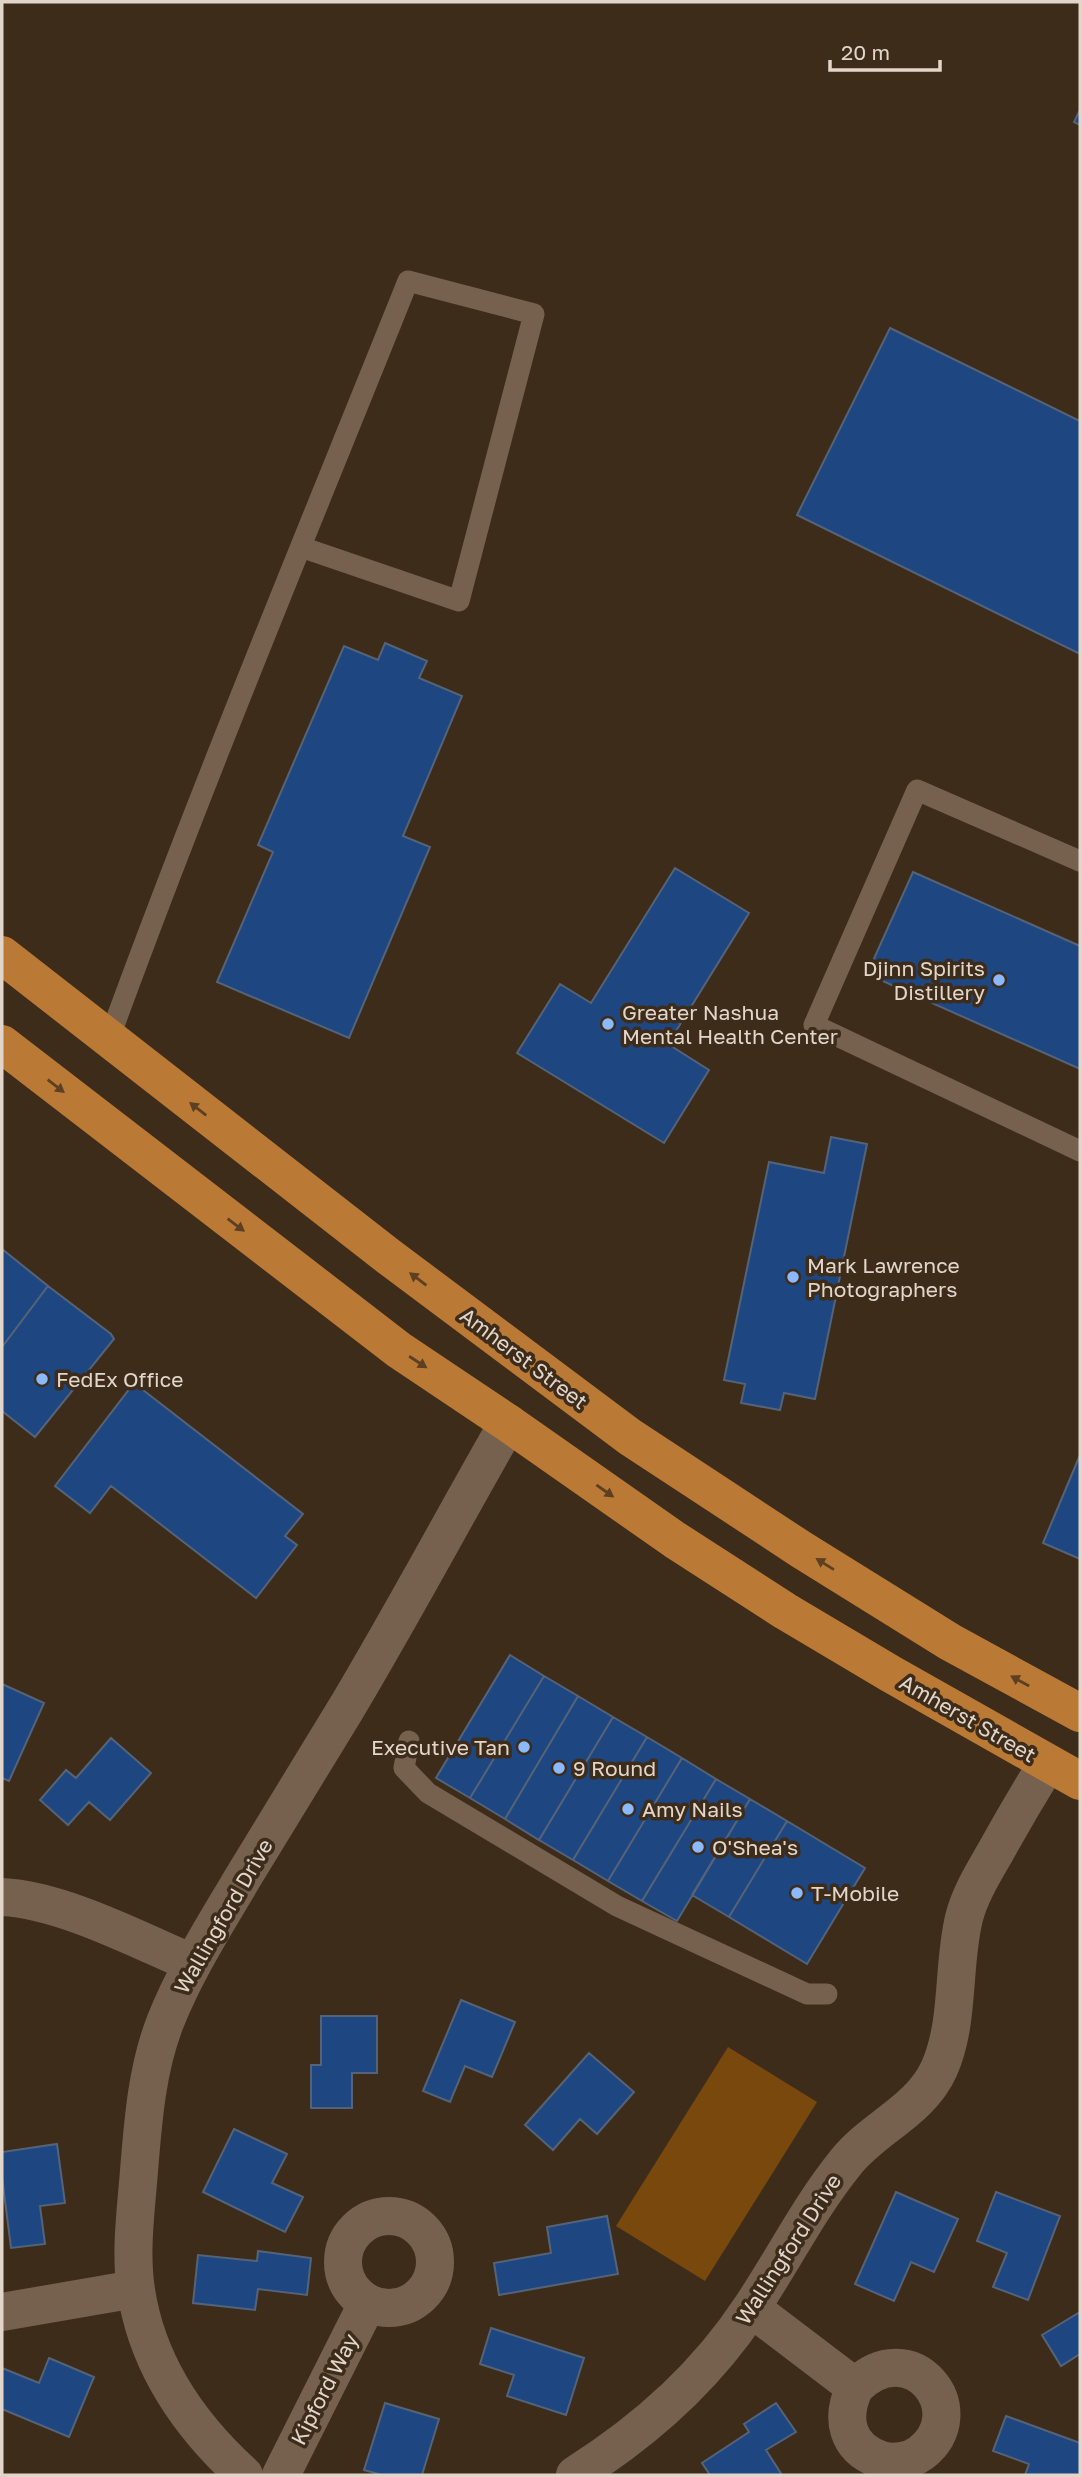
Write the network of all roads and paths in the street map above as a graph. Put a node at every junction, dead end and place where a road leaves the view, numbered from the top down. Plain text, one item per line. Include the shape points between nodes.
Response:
1 (301, 547) junction
2 (1080, 861) edge
3 (2, 955) edge
4 (109, 1039) junction
5 (2, 1044) edge
6 (1080, 1151) edge
7 (508, 1423) junction
8 (1080, 1713) edge
9 (409, 1741) dead end
10 (1047, 1764) junction
11 (1080, 1782) edge
12 (2, 1897) edge
13 (192, 1963) junction
14 (827, 1994) dead end
15 (135, 2289) junction
16 (367, 2304) dead end
17 (751, 2308) junction
18 (2, 2312) edge
19 (855, 2387) dead end
20 (244, 2475) edge
21 (281, 2475) edge
22 (575, 2475) edge

1 - 1 lane via 408,281 534,314 458,601
1 - 4 lane
2 - 6 lane via 917,790 814,1025
3 - 4 highway, Amherst Street
8 -> 4 highway, Amherst Street via 950,1642 630,1437
5 -> 7 highway, Amherst Street via 398,1350
7 -> 10 highway, Amherst Street via 785,1611
7 - 13 street, Wallingford Drive via 347,1707
9 - 14 lane via 404,1769 428,1793 617,1906 807,1994
10 - 11 highway, Amherst Street
10 - 17 street, Wallingford Drive via 965,1913 947,2051 937,2073 910,2108 849,2159 799,2227
12 - 13 street via 86,1917
13 - 15 street, Wallingford Drive via 165,2022 149,2082
15 - 18 street
15 - 20 street, Wallingford Drive via 158,2367 217,2451
16 - 21 street, Kipford Way
17 - 19 street
17 - 22 street, Wallingford Drive via 684,2391 619,2447

